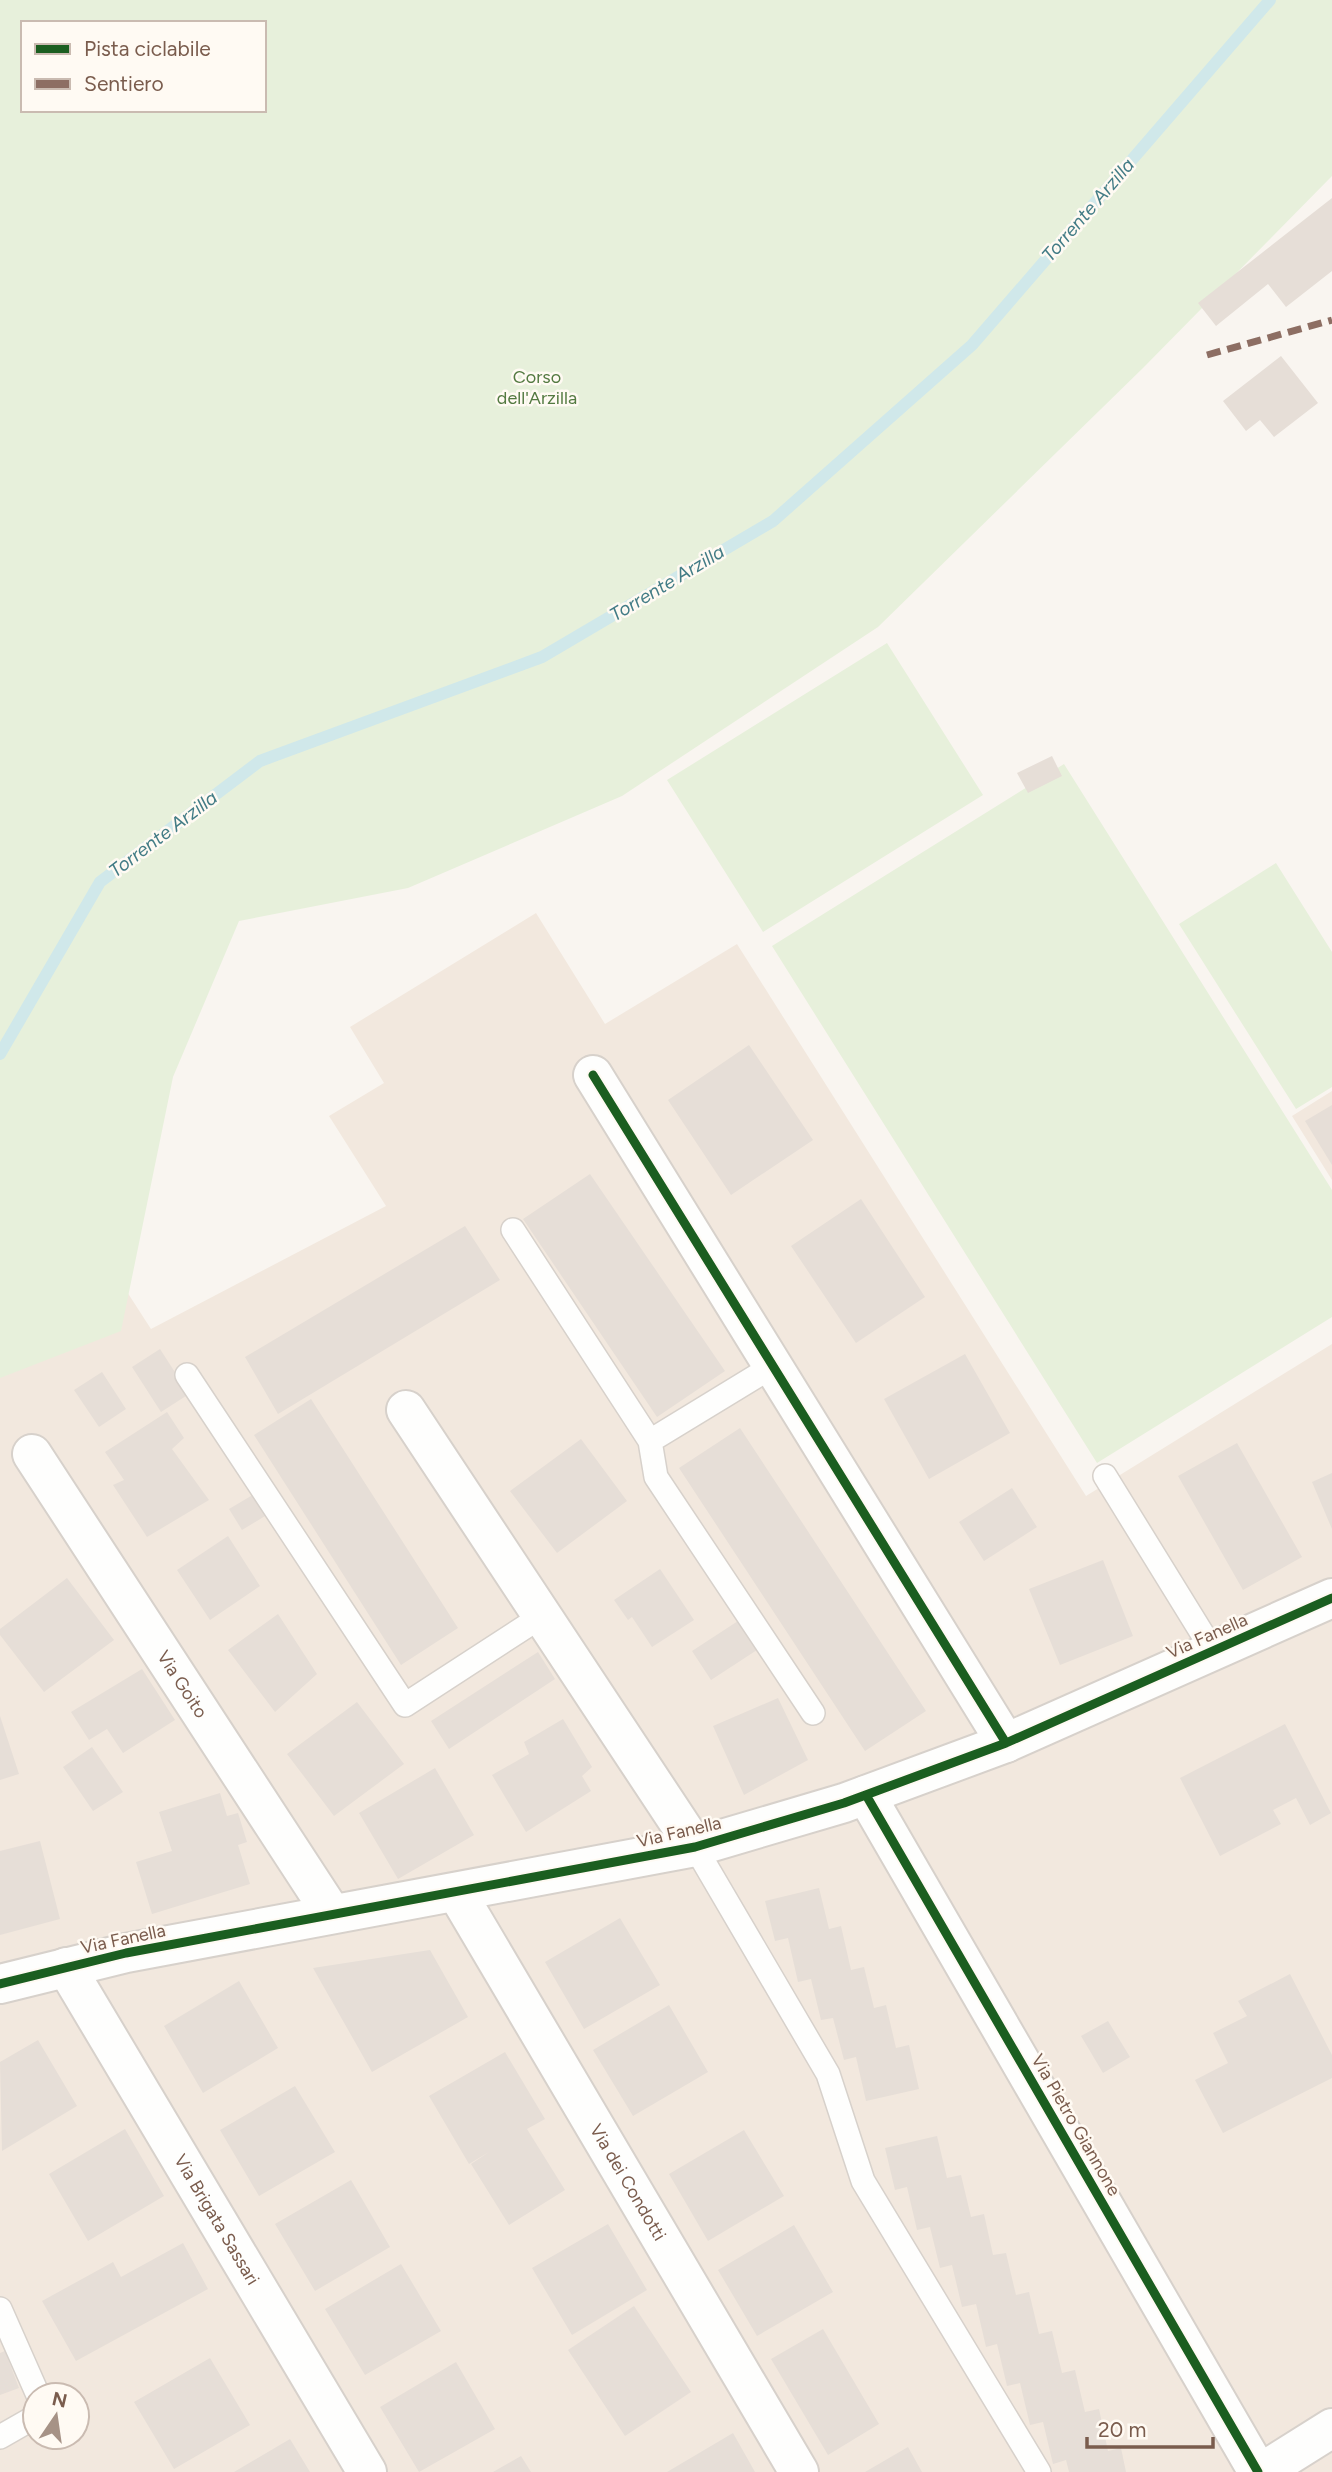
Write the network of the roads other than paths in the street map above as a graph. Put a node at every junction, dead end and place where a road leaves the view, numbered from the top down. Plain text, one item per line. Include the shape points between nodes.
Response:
1 (593, 1075) dead end
2 (513, 1230) dead end
3 (773, 1366) junction
4 (187, 1375) dead end
5 (406, 1410) dead end
6 (650, 1441) junction
7 (32, 1454) dead end
8 (1105, 1476) dead end
9 (1332, 1598) edge
10 (542, 1616) junction
11 (1213, 1651) junction
12 (813, 1713) dead end
13 (1006, 1742) junction
14 (866, 1795) junction
15 (695, 1847) junction
16 (457, 1893) junction
17 (332, 1914) junction
18 (66, 1968) junction
19 (0, 1984) edge
20 (0, 2308) edge
21 (32, 2381) edge
22 (21, 2425) edge
23 (1332, 2428) edge
24 (0, 2437) edge
25 (366, 2472) edge
26 (799, 2472) edge
27 (1039, 2472) edge
28 (1260, 2472) edge

1 - 3 street
2 - 6 lane
3 - 6 lane
3 - 13 street
4 - 10 lane via 405,1705
5 - 10 street
6 - 12 lane via 656,1477
7 - 17 street, Via Goito
8 - 11 lane
9 - 11 street, Via Fanella
10 - 15 street
11 - 13 street, Via Fanella
13 - 14 street, Via Fanella
14 - 15 street, Via Fanella
14 - 28 street, Via Pietro Giannone
15 - 16 street, Via Fanella
15 - 27 lane via 828,2074 863,2181
16 - 17 street, Via Fanella
16 - 26 street, Via dei Condotti
17 - 18 street, Via Fanella
18 - 19 street, Via Fanella
18 - 25 street, Via Brigata Sassari
20 - 21 lane
22 - 24 lane
23 - 28 street

